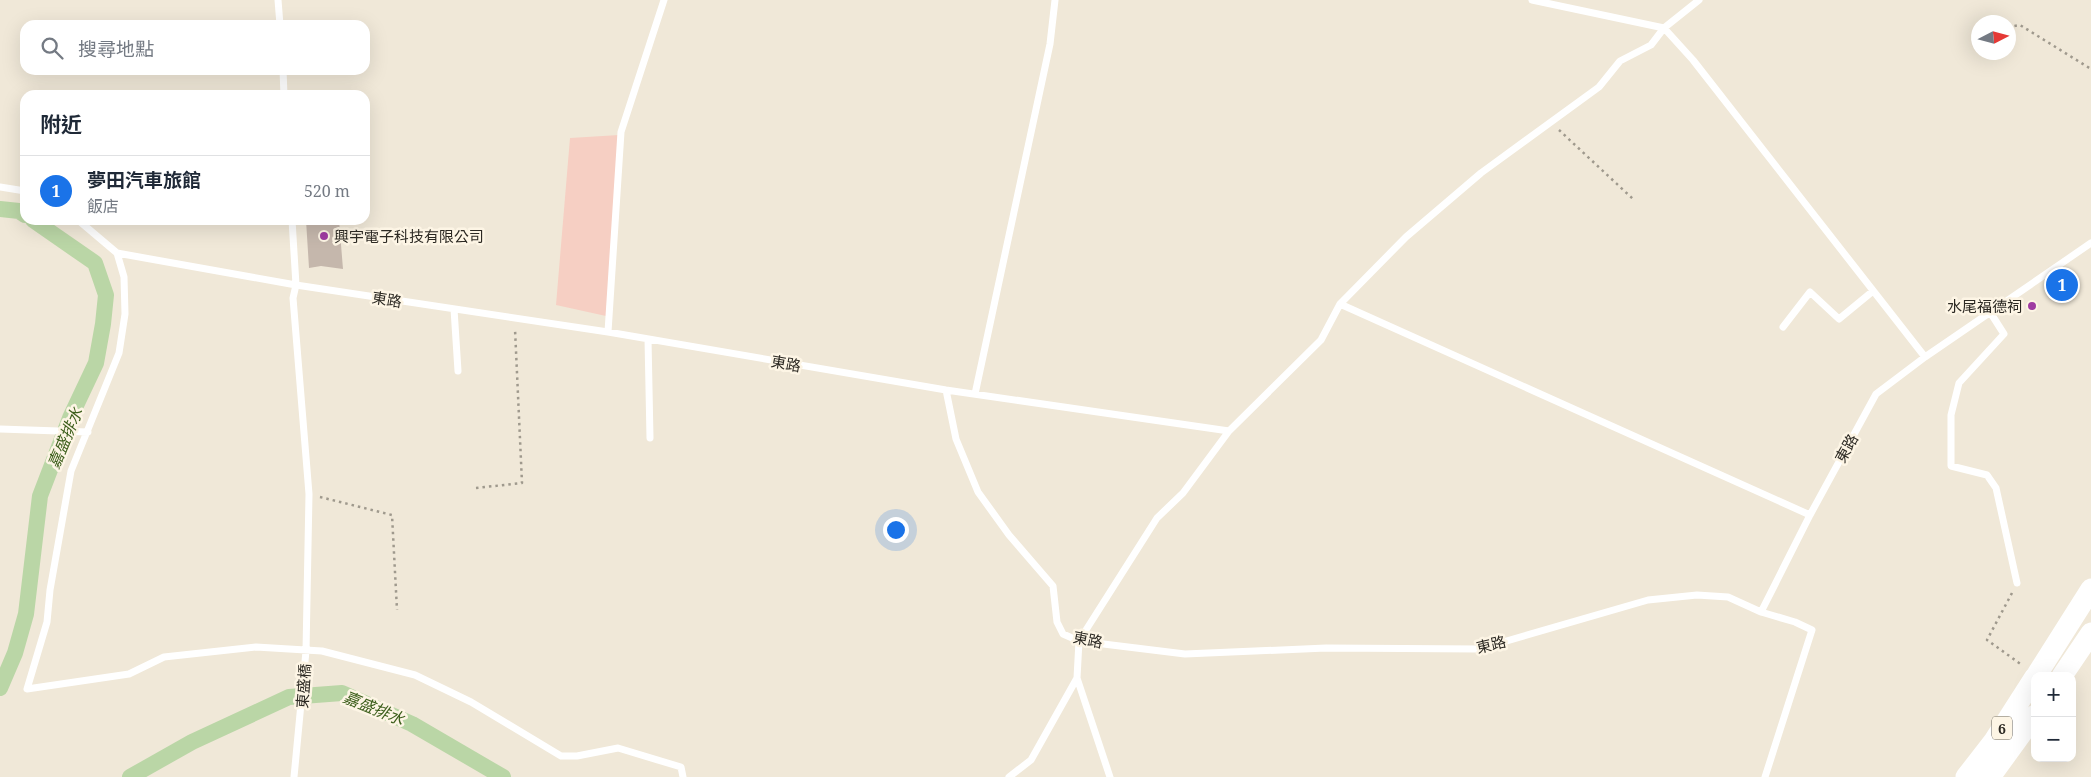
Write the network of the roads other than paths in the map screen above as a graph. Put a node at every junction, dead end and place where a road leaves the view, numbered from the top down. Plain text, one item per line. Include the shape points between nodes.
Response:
1 (278, 0) edge
2 (664, 0) edge
3 (1055, 0) edge
4 (1532, 0) edge
5 (1699, 0) edge
6 (280, 20) edge
7 (1664, 28) junction
8 (283, 75) edge
9 (284, 90) edge
10 (0, 187) edge
11 (20, 191) edge
12 (84, 225) edge
13 (292, 225) edge
14 (2091, 243) edge
15 (117, 253) junction
16 (296, 285) junction
17 (1873, 291) junction
18 (1340, 304) junction
19 (454, 309) junction
20 (1990, 312) junction
21 (1782, 327) dead end
22 (608, 332) junction
23 (648, 339) junction
24 (1925, 357) junction
25 (458, 372) dead end
26 (946, 390) junction
27 (975, 394) junction
28 (0, 429) edge
29 (1229, 430) junction
30 (88, 432) junction
31 (650, 438) dead end
32 (1810, 515) junction
33 (2017, 583) road end
34 (2091, 589) edge
35 (1761, 612) junction
36 (2091, 634) edge
37 (1078, 640) junction
38 (306, 651) junction
39 (2038, 672) edge
40 (2065, 672) edge
41 (1077, 678) junction
42 (2031, 682) edge
43 (2034, 717) edge
44 (294, 777) edge
45 (683, 777) edge
46 (1009, 777) edge
47 (1110, 777) edge
48 (1765, 777) edge
49 (1966, 777) edge
50 (1990, 777) edge

1 - 6 lane
2 - 22 lane via 621,132
3 - 27 lane via 1050,44
4 - 7 lane
5 - 7 lane
7 - 17 lane via 1693,60
7 - 18 lane via 1651,45 1620,61 1599,87 1481,173 1413,231
8 - 9 lane
10 - 11 lane
12 - 15 lane
13 - 16 lane, 東盛橋
14 - 20 lane, 東路
15 - 16 lane, 東路
15 - 30 lane via 124,277 125,304 119,353
16 - 19 lane, 東路
16 - 38 lane, 東盛橋 via 293,298 309,494
17 - 21 lane via 1839,319 1810,292
17 - 24 lane
18 - 29 lane via 1320,340
18 - 32 lane
19 - 22 lane, 東路
19 - 25 lane
20 - 24 lane, 東路
20 - 33 lane via 2004,334 1959,384 1951,415 1951,466 1987,475 1996,488
22 - 23 lane, 東路
23 - 26 lane, 東路
23 - 31 lane
24 - 32 lane, 東路 via 1876,394
26 - 27 lane
26 - 37 lane, 東路 via 956,439 978,492 1009,535 1053,586 1057,622 1063,634
27 - 29 lane
28 - 30 lane
29 - 37 lane via 1183,494 1157,518
30 - 38 lane via 71,471 47,622 27,689 128,674 164,657 256,647
32 - 35 lane, 東路
34 - 39 main road, 6
35 - 37 lane, 東路 via 1728,597 1697,595 1648,600 1479,648 1326,648 1185,654
35 - 48 lane via 1812,630
36 - 40 main road
37 - 41 lane
38 - 44 lane, 東盛橋
38 - 45 lane via 322,651 415,675 471,702 561,756 618,748 681,767
41 - 46 lane via 1031,760
41 - 47 lane
42 - 49 main road, 6 via 1994,741
43 - 50 main road, 6

